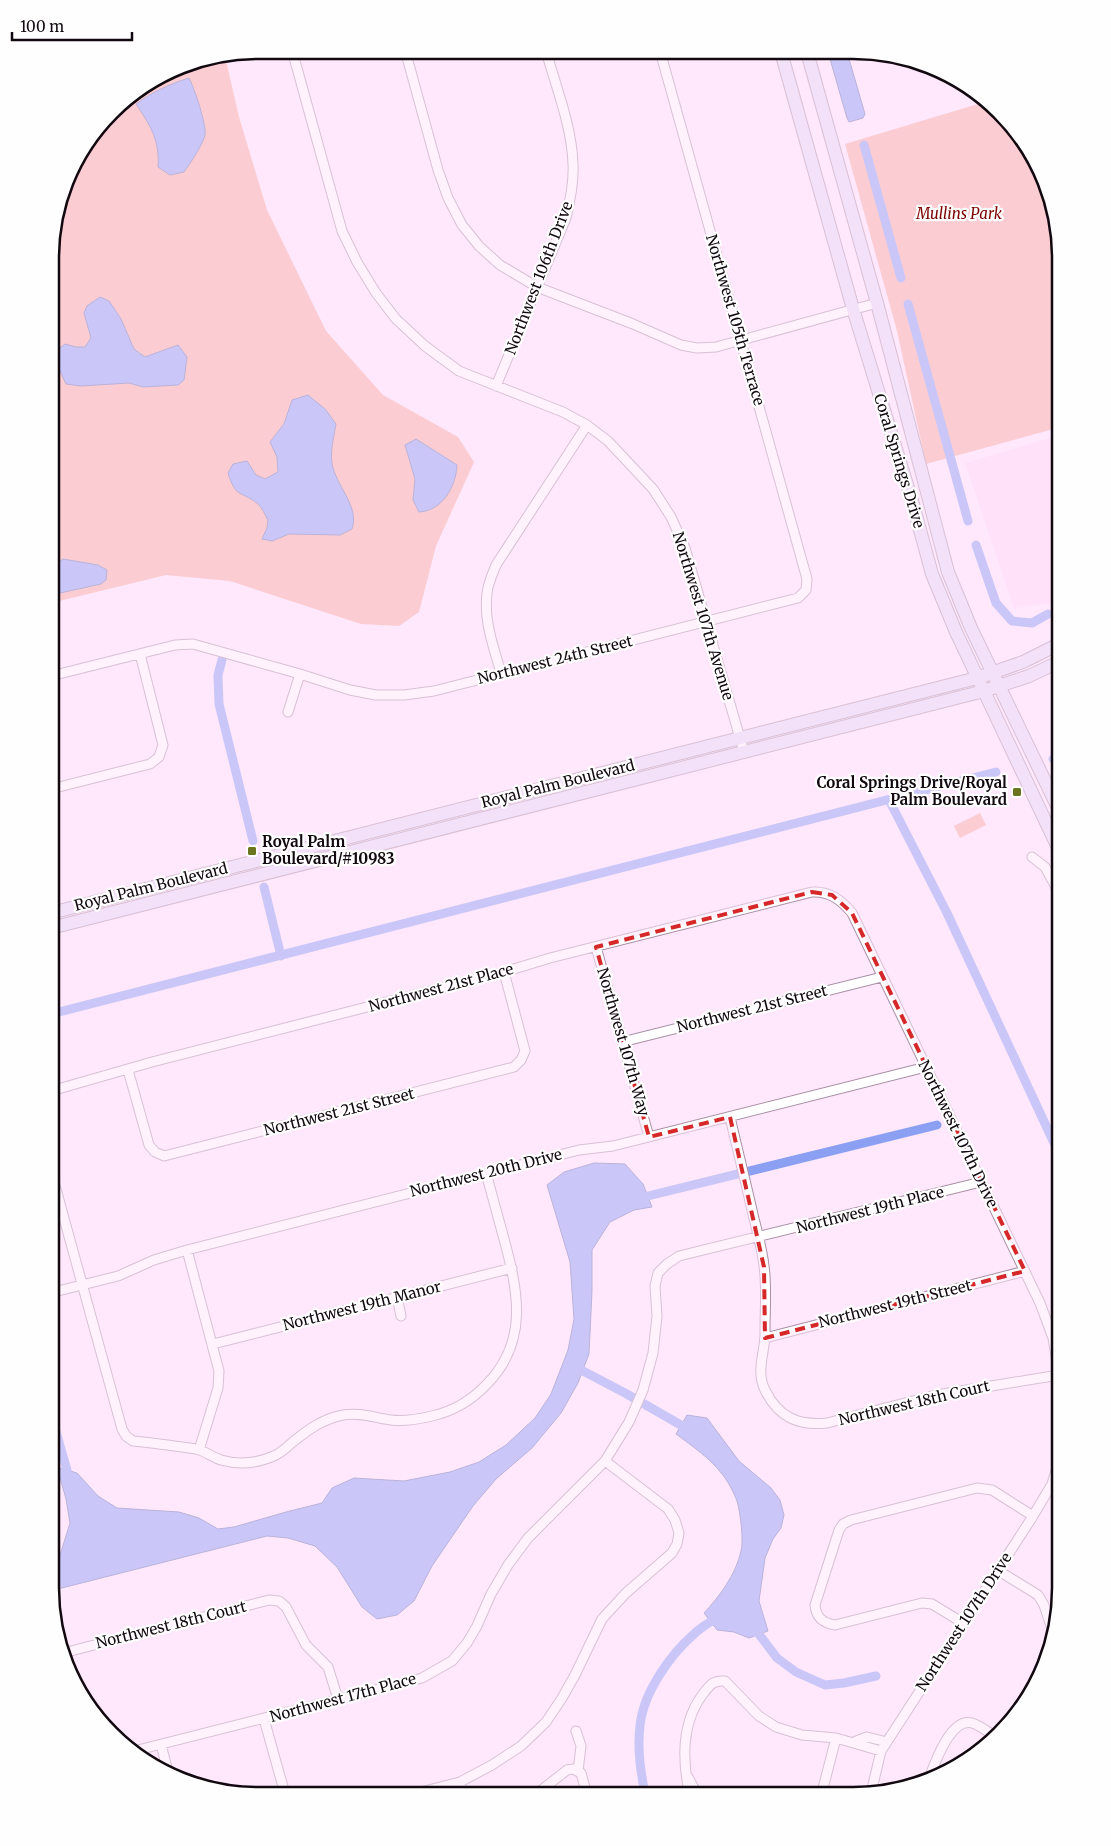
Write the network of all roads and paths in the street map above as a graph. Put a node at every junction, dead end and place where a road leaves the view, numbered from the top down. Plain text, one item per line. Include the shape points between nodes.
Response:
1 (294, 59) edge
2 (407, 59) edge
3 (548, 59) edge
4 (662, 59) edge
5 (783, 59) edge
6 (809, 59) edge
7 (537, 287) junction
8 (878, 302) junction
9 (853, 309) junction
10 (741, 340) junction
11 (496, 386) junction
12 (587, 426) junction
13 (806, 590) joint
14 (706, 622) junction
15 (1052, 648) edge
16 (140, 654) junction
17 (1052, 664) edge
18 (501, 673) junction
19 (992, 673) junction
20 (59, 674) edge
21 (300, 674) junction
22 (977, 678) junction
23 (999, 687) junction
24 (984, 691) junction
25 (288, 712) dead end
26 (740, 738) junction
27 (744, 752) junction
28 (59, 787) edge
29 (1052, 796) edge
30 (1052, 835) edge
31 (1032, 857) dead end
32 (1052, 880) edge
33 (832, 895) joint
34 (59, 911) edge
35 (59, 926) edge
36 (596, 947) junction
37 (504, 972) junction
38 (882, 977) junction
39 (622, 1042) junction
40 (926, 1067) junction
41 (128, 1070) junction
42 (59, 1089) edge
43 (730, 1117) junction
44 (649, 1137) junction
45 (486, 1173) junction
46 (981, 1182) junction
47 (59, 1211) edge
48 (758, 1237) junction
49 (186, 1250) junction
50 (512, 1268) junction
51 (1025, 1271) junction
52 (82, 1285) junction
53 (59, 1291) edge
54 (397, 1298) junction
55 (401, 1316) dead end
56 (766, 1338) junction
57 (1052, 1338) edge
58 (213, 1344) junction
59 (1052, 1375) edge
60 (199, 1450) junction
61 (605, 1461) junction
62 (1052, 1484) edge
63 (1033, 1516) junction
64 (999, 1570) junction
65 (1049, 1621) edge
66 (963, 1623) junction
67 (69, 1651) edge
68 (338, 1699) junction
69 (264, 1719) junction
70 (576, 1731) dead end
71 (990, 1733) edge
72 (836, 1738) junction
73 (854, 1742) junction
74 (887, 1742) junction
75 (161, 1745) junction
76 (141, 1750) edge
77 (881, 1751) junction
78 (166, 1765) edge
79 (578, 1771) junction
80 (931, 1771) edge
81 (687, 1774) junction
82 (460, 1782) junction
83 (283, 1787) edge
84 (440, 1787) edge
85 (461, 1787) edge
86 (545, 1787) edge
87 (585, 1787) edge
88 (689, 1787) edge
89 (694, 1787) edge
90 (823, 1787) edge
91 (873, 1787) edge

1 - 11 street, Northwest 107th Avenue via 342,232 376,293 396,319 425,346 459,370
2 - 7 street via 438,170 462,225 500,265
3 - 7 street, Northwest 106th Drive via 570,138 572,192 566,218
4 - 10 street, Northwest 105th Terrace
5 - 9 main road, Coral Springs Drive
6 - 8 main road, Coral Springs Drive
7 - 10 street via 681,345 716,347
7 - 11 street, Northwest 106th Drive
8 - 9 street
8 - 19 main road, Coral Springs Drive via 948,572
9 - 10 street
9 - 22 main road, Coral Springs Drive via 932,574
10 - 13 street, Northwest 105th Terrace via 807,578
11 - 12 street, Northwest 107th Avenue via 563,412
12 - 14 street, Northwest 107th Avenue via 632,465 654,489 671,517 685,548
12 - 18 street via 496,565 488,587 488,623
13 - 14 street, Northwest 24th Street via 798,598
14 - 18 street, Northwest 24th Street
14 - 26 street, Northwest 107th Avenue
15 - 19 main road, Royal Palm Boulevard
16 - 20 street, Northwest 24th Street
16 - 21 street, Northwest 24th Street via 194,644
16 - 28 street via 163,745 159,757 150,764
17 - 23 main road, Royal Palm Boulevard
18 - 21 street, Northwest 24th Street via 434,691 404,695 350,690
19 - 22 main road, Royal Palm Boulevard
19 - 23 main road, Coral Springs Drive
21 - 25 street
22 - 24 main road, Coral Springs Drive
22 - 26 main road, Royal Palm Boulevard
23 - 24 main road, Royal Palm Boulevard
23 - 29 main road, Coral Springs Drive
24 - 27 main road, Royal Palm Boulevard
24 - 30 main road, Coral Springs Drive
26 - 27 street, Northwest 107th Avenue
26 - 34 main road, Royal Palm Boulevard
27 - 35 main road, Royal Palm Boulevard
31 - 32 street via 1045,867
33 - 36 street, Northwest 21st Place via 812,892
33 - 38 street, Northwest 107th Drive via 852,913
36 - 37 street, Northwest 21st Place
36 - 39 street, Northwest 107th Way
37 - 41 street, Northwest 21st Place
37 - 41 street, Northwest 21st Street via 525,1051 514,1068 164,1156 149,1145
38 - 39 street, Northwest 21st Street
38 - 40 street, Northwest 107th Drive
39 - 44 street, Northwest 107th Way
40 - 43 street, Northwest 20th Drive
40 - 46 street, Northwest 107th Drive
41 - 42 street, Northwest 21st Place
43 - 44 street, Northwest 20th Drive
43 - 48 street
44 - 45 street, Northwest 20th Drive
45 - 49 street, Northwest 20th Drive
45 - 50 street
46 - 48 street, Northwest 19th Place
46 - 51 street, Northwest 107th Drive
47 - 52 street
48 - 56 street via 764,1267
48 - 61 street, Northwest 19th Place via 679,1256 658,1273 653,1353 643,1390 629,1422
49 - 52 street, Northwest 20th Drive via 118,1276
49 - 58 street
50 - 54 street, Northwest 19th Manor
50 - 60 street via 517,1314 514,1338 495,1376 456,1408 414,1420 360,1414 331,1418 318,1423 277,1455 242,1464
51 - 56 street, Northwest 19th Street
51 - 57 street, Northwest 107th Drive
52 - 53 street, Northwest 20th Drive
52 - 60 street via 126,1436 133,1440
54 - 55 street
54 - 58 street, Northwest 19th Manor
56 - 59 street, Northwest 18th Court via 760,1374 764,1389 785,1415 811,1424 827,1423 936,1395
58 - 60 street via 219,1371 218,1388
61 - 68 street, Northwest 17th Place via 528,1538 491,1594 477,1626 452,1661 422,1678
61 - 82 street via 668,1509 676,1520 677,1544 672,1553 602,1619 576,1675 546,1722 521,1746
62 - 63 street, Northwest 107th Drive
63 - 64 street, Northwest 107th Drive
63 - 66 street via 992,1490 976,1488 851,1520 839,1530 814,1605 821,1621 835,1625 922,1603 932,1604
64 - 65 street via 1038,1595
64 - 66 street, Northwest 107th Drive
66 - 74 street, Northwest 107th Drive
67 - 68 street, Northwest 18th Court via 269,1600 279,1601 286,1607 306,1645 328,1667
68 - 69 street, Northwest 17th Place
69 - 75 street, Northwest 17th Place
69 - 83 street
70 - 79 street via 581,1746
71 - 80 street via 974,1723 965,1722 954,1728
72 - 73 street
72 - 81 street via 802,1735 776,1727 759,1716 725,1681 717,1680 711,1683 694,1706 688,1721 684,1740
72 - 90 street
73 - 74 street via 867,1738
73 - 77 street
74 - 77 street, Northwest 107th Drive
75 - 76 street, Northwest 17th Place
75 - 78 street
77 - 91 street, Northwest 107th Drive
79 - 86 street via 566,1770
79 - 87 street
81 - 88 street
81 - 89 street
82 - 84 street
82 - 85 street

